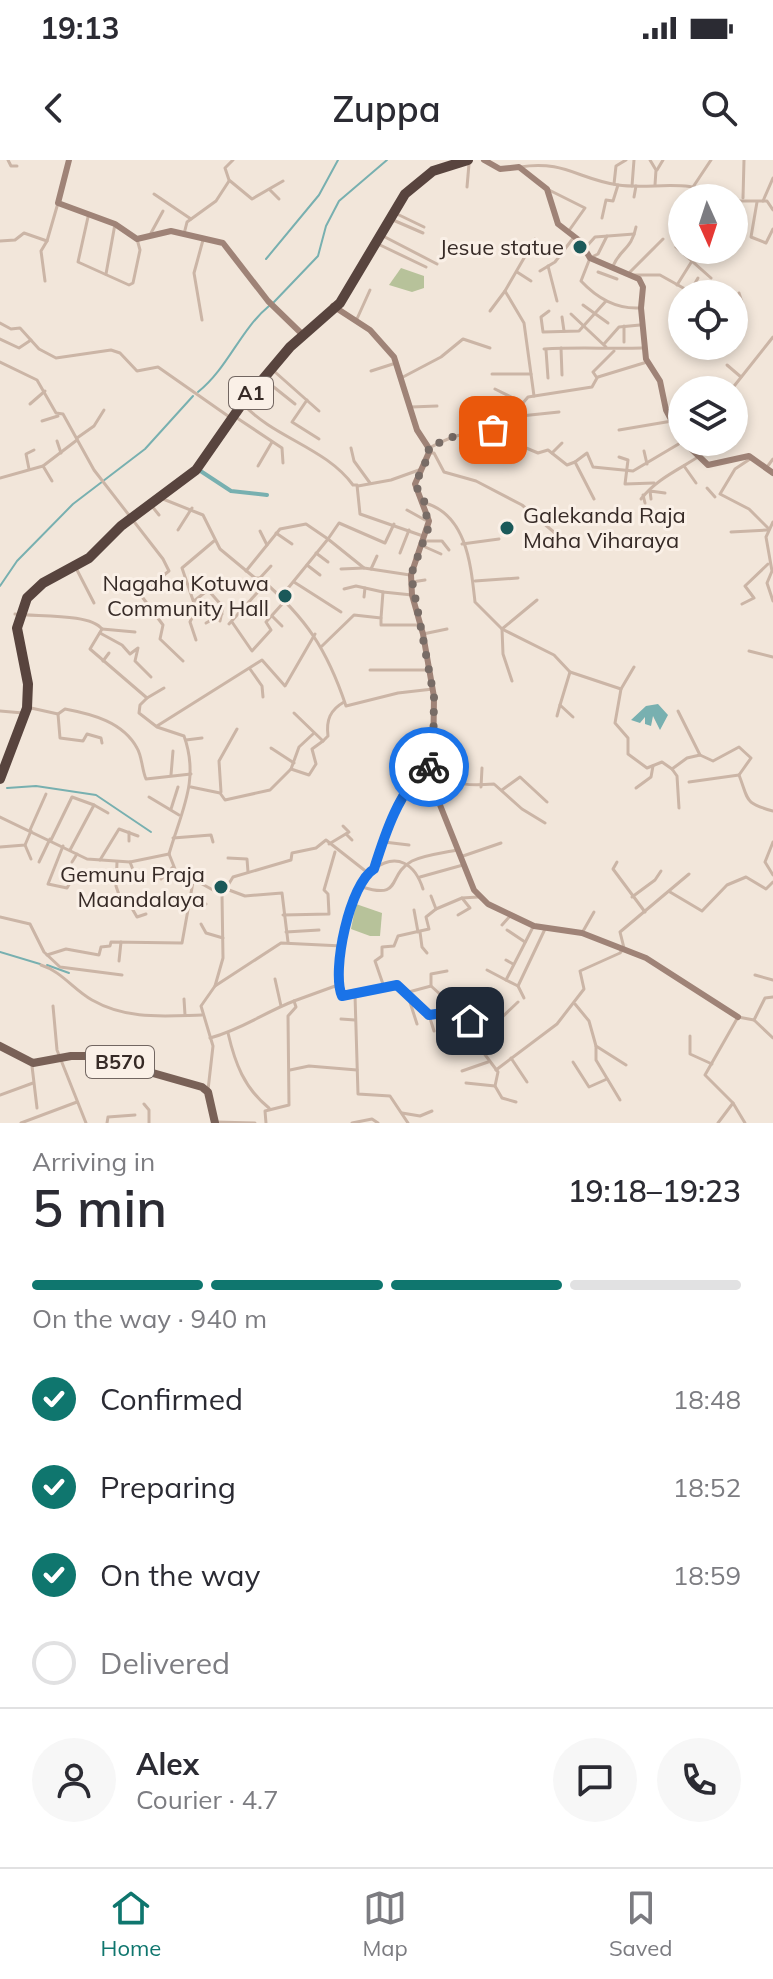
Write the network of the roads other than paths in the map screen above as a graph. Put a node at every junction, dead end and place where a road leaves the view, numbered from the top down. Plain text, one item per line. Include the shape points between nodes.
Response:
1 (8, 160) edge
2 (69, 160) edge
3 (233, 160) edge
4 (452, 160) edge
5 (468, 160) edge
6 (484, 160) edge
7 (626, 160) edge
8 (634, 160) edge
9 (650, 160) edge
10 (663, 160) edge
11 (711, 160) edge
12 (744, 160) edge
13 (17, 166) dead end
14 (519, 167) junction
15 (656, 170) junction
16 (773, 178) edge
17 (229, 180) junction
18 (283, 181) dead end
19 (616, 184) junction
20 (695, 184) edge
21 (743, 184) edge
22 (655, 185) junction
23 (634, 186) junction
24 (668, 186) edge
25 (467, 187) dead end
26 (547, 189) junction
27 (270, 190) junction
28 (154, 194) dead end
29 (634, 197) dead end
30 (773, 198) edge
31 (279, 199) dead end
32 (748, 199) edge
33 (765, 201) junction
34 (757, 202) junction
35 (58, 203) junction
36 (773, 210) edge
37 (163, 211) dead end
38 (88, 215) junction
39 (392, 215) junction
40 (602, 218) dead end
41 (191, 219) junction
42 (115, 224) junction
43 (424, 227) dead end
44 (636, 227) dead end
45 (773, 229) edge
46 (423, 233) dead end
47 (184, 234) junction
48 (634, 234) junction
49 (571, 235) junction
50 (149, 236) junction
51 (607, 236) junction
52 (377, 238) junction
53 (137, 239) junction
54 (535, 239) dead end
55 (663, 239) dead end
56 (203, 240) junction
57 (0, 241) edge
58 (47, 241) junction
59 (586, 247) junction
60 (590, 258) junction
61 (437, 264) dead end
62 (695, 264) edge
63 (548, 266) junction
64 (612, 266) junction
65 (426, 267) dead end
66 (540, 271) dead end
67 (517, 272) junction
68 (598, 272) dead end
69 (106, 274) junction
70 (632, 274) junction
71 (608, 276) junction
72 (711, 278) dead end
73 (617, 279) dead end
74 (668, 280) edge
75 (45, 281) dead end
76 (531, 281) dead end
77 (370, 290) dead end
78 (505, 291) junction
79 (557, 301) dead end
80 (606, 301) junction
81 (583, 305) dead end
82 (334, 307) junction
83 (641, 308) junction
84 (490, 311) dead end
85 (549, 311) dead end
86 (571, 314) dead end
87 (596, 314) junction
88 (562, 317) dead end
89 (202, 320) dead end
90 (356, 321) junction
91 (0, 323) edge
92 (608, 323) dead end
93 (644, 325) junction
94 (624, 326) junction
95 (585, 328) junction
96 (564, 331) junction
97 (302, 334) junction
98 (773, 337) edge
99 (0, 339) edge
100 (31, 340) junction
101 (624, 342) dead end
102 (605, 346) junction
103 (490, 348) dead end
104 (561, 348) junction
105 (645, 348) junction
106 (614, 351) junction
107 (0, 362) edge
108 (647, 362) junction
109 (396, 363) junction
110 (727, 365) dead end
111 (272, 370) junction
112 (371, 371) dead end
113 (492, 374) dead end
114 (531, 374) junction
115 (562, 375) dead end
116 (740, 376) edge
117 (742, 376) edge
118 (263, 378) junction
119 (548, 378) dead end
120 (597, 378) junction
121 (400, 379) junction
122 (495, 389) dead end
123 (45, 391) junction
124 (534, 396) junction
125 (307, 400) junction
126 (243, 403) junction
127 (523, 403) junction
128 (30, 404) dead end
129 (295, 404) dead end
130 (437, 406) dead end
131 (411, 407) junction
132 (668, 408) edge
133 (104, 410) dead end
134 (319, 411) dead end
135 (559, 412) dead end
136 (463, 413) dead end
137 (58, 416) junction
138 (232, 417) junction
139 (511, 417) junction
140 (42, 421) dead end
141 (668, 423) edge
142 (493, 430) junction
143 (619, 430) dead end
144 (481, 436) junction
145 (77, 439) junction
146 (319, 439) dead end
147 (57, 441) dead end
148 (273, 441) junction
149 (562, 443) dead end
150 (351, 448) dead end
151 (34, 450) dead end
152 (429, 450) junction
153 (644, 451) dead end
154 (668, 451) edge
155 (61, 453) junction
156 (552, 453) junction
157 (696, 456) edge
158 (702, 456) edge
159 (619, 457) dead end
160 (752, 457) junction
161 (699, 459) junction
162 (773, 459) edge
163 (575, 462) junction
164 (283, 463) dead end
165 (647, 464) junction
166 (43, 466) junction
167 (258, 466) dead end
168 (684, 466) junction
169 (29, 469) junction
170 (419, 470) junction
171 (770, 470) edge
172 (626, 473) junction
173 (0, 478) edge
174 (52, 481) dead end
175 (370, 483) junction
176 (654, 483) junction
177 (696, 483) dead end
178 (358, 486) junction
179 (707, 488) dead end
180 (650, 491) junction
181 (665, 493) dead end
182 (720, 494) junction
183 (161, 496) junction
184 (594, 499) dead end
185 (643, 499) dead end
186 (651, 499) dead end
187 (425, 503) junction
188 (151, 505) junction
189 (192, 508) junction
190 (407, 510) dead end
191 (159, 515) dead end
192 (131, 517) junction
193 (429, 521) junction
194 (773, 522) edge
195 (394, 524) junction
196 (768, 529) junction
197 (178, 530) dead end
198 (409, 530) junction
199 (260, 531) dead end
200 (731, 532) dead end
201 (276, 533) junction
202 (328, 539) junction
203 (499, 539) dead end
204 (562, 539) dead end
205 (214, 541) junction
206 (425, 541) junction
207 (292, 544) dead end
208 (462, 544) junction
209 (267, 545) junction
210 (449, 550) dead end
211 (316, 553) junction
212 (400, 553) dead end
213 (441, 554) dead end
214 (377, 556) dead end
215 (328, 562) dead end
216 (768, 564) junction
217 (307, 565) junction
218 (75, 566) junction
219 (271, 566) dead end
220 (364, 568) junction
221 (341, 569) dead end
222 (371, 569) junction
223 (246, 571) junction
224 (320, 575) dead end
225 (258, 578) junction
226 (411, 578) junction
227 (518, 578) dead end
228 (425, 580) dead end
229 (475, 581) junction
230 (294, 582) junction
231 (266, 583) junction
232 (365, 588) junction
233 (241, 589) dead end
234 (344, 589) dead end
235 (383, 592) junction
236 (772, 594) edge
237 (412, 595) junction
238 (364, 597) dead end
239 (280, 598) junction
240 (537, 600) dead end
241 (194, 601) junction
242 (773, 601) edge
243 (284, 602) junction
244 (94, 603) dead end
245 (742, 604) dead end
246 (341, 612) dead end
247 (17, 614) junction
248 (222, 614) junction
249 (272, 616) junction
250 (381, 618) junction
251 (220, 621) dead end
252 (206, 623) dead end
253 (421, 625) junction
254 (282, 626) dead end
255 (447, 629) dead end
256 (502, 629) junction
257 (101, 631) junction
258 (135, 632) dead end
259 (315, 634) junction
260 (423, 634) junction
261 (196, 640) dead end
262 (322, 646) junction
263 (749, 651) dead end
264 (109, 653) dead end
265 (773, 657) edge
266 (103, 661) junction
267 (183, 661) dead end
268 (634, 667) dead end
269 (248, 668) junction
270 (370, 670) dead end
271 (430, 670) junction
272 (570, 672) junction
273 (151, 677) dead end
274 (512, 681) dead end
275 (164, 688) dead end
276 (433, 689) junction
277 (621, 689) junction
278 (263, 697) dead end
279 (147, 698) junction
280 (344, 702) junction
281 (560, 705) junction
282 (0, 711) edge
283 (25, 711) junction
284 (678, 711) dead end
285 (294, 713) dead end
286 (58, 714) junction
287 (557, 716) dead end
288 (573, 717) dead end
289 (157, 727) junction
290 (237, 729) dead end
291 (313, 734) junction
292 (202, 738) dead end
293 (186, 740) junction
294 (323, 741) junction
295 (102, 743) dead end
296 (271, 748) dead end
297 (173, 751) dead end
298 (413, 751) dead end
299 (700, 755) junction
300 (294, 763) junction
301 (433, 764) junction
302 (653, 766) junction
303 (482, 768) dead end
304 (291, 769) junction
305 (672, 769) junction
306 (0, 771) edge
307 (191, 774) junction
308 (171, 775) junction
309 (739, 775) junction
310 (0, 779) edge
311 (689, 782) dead end
312 (178, 787) dead end
313 (191, 787) junction
314 (481, 787) junction
315 (636, 788) dead end
316 (502, 790) junction
317 (46, 794) dead end
318 (222, 794) junction
319 (149, 797) dead end
320 (547, 802) dead end
321 (94, 805) junction
322 (679, 808) dead end
323 (171, 809) junction
324 (773, 811) edge
325 (108, 813) dead end
326 (179, 815) junction
327 (0, 817) edge
328 (545, 823) dead end
329 (343, 826) dead end
330 (30, 831) junction
331 (129, 832) junction
332 (346, 834) junction
333 (138, 836) dead end
334 (173, 838) junction
335 (51, 839) junction
336 (352, 840) dead end
337 (129, 841) dead end
338 (213, 842) dead end
339 (384, 842) junction
340 (773, 842) edge
341 (501, 843) dead end
342 (329, 844) junction
343 (25, 845) junction
344 (409, 845) dead end
345 (63, 846) junction
346 (0, 847) edge
347 (70, 850) junction
348 (457, 850) junction
349 (336, 851) junction
350 (77, 854) junction
351 (169, 854) junction
352 (771, 855) edge
353 (228, 858) dead end
354 (31, 859) dead end
355 (100, 860) junction
356 (39, 862) dead end
357 (72, 862) dead end
358 (117, 862) junction
359 (130, 862) junction
360 (461, 862) junction
361 (617, 862) dead end
362 (408, 863) junction
363 (173, 867) junction
364 (374, 869) junction
365 (661, 871) dead end
366 (248, 872) junction
367 (368, 873) junction
368 (689, 874) dead end
369 (135, 875) dead end
370 (773, 875) edge
371 (420, 878) junction
372 (161, 879) dead end
373 (193, 882) junction
374 (773, 882) edge
375 (70, 883) dead end
376 (361, 886) junction
377 (228, 889) junction
378 (423, 889) dead end
379 (670, 892) junction
380 (222, 895) junction
381 (431, 896) dead end
382 (478, 897) junction
383 (632, 897) junction
384 (462, 898) junction
385 (162, 899) dead end
386 (187, 901) junction
387 (206, 904) dead end
388 (436, 909) junction
389 (414, 910) dead end
390 (594, 912) dead end
391 (645, 912) junction
392 (146, 914) dead end
393 (283, 915) junction
394 (458, 915) dead end
395 (511, 915) junction
396 (0, 917) edge
397 (201, 924) dead end
398 (502, 925) dead end
399 (534, 926) junction
400 (545, 929) junction
401 (319, 930) dead end
402 (507, 930) dead end
403 (286, 932) junction
404 (419, 932) junction
405 (582, 933) junction
406 (223, 938) junction
407 (121, 942) junction
408 (288, 942) junction
409 (525, 942) junction
410 (342, 946) junction
411 (624, 948) junction
412 (427, 953) dead end
413 (47, 955) junction
414 (506, 960) dead end
415 (119, 961) dead end
416 (513, 964) junction
417 (41, 965) dead end
418 (487, 970) dead end
419 (447, 971) dead end
420 (122, 975) dead end
421 (755, 975) dead end
422 (275, 979) dead end
423 (506, 980) junction
424 (773, 980) edge
425 (338, 985) junction
426 (215, 986) junction
427 (431, 986) junction
428 (518, 986) junction
429 (384, 987) junction
430 (354, 988) dead end
431 (354, 995) junction
432 (406, 995) junction
433 (441, 995) dead end
434 (773, 997) edge
435 (524, 998) dead end
436 (184, 999) dead end
437 (294, 1001) junction
438 (518, 1002) dead end
439 (575, 1003) junction
440 (53, 1006) dead end
441 (281, 1006) junction
442 (185, 1015) junction
443 (202, 1015) junction
444 (429, 1015) junction
445 (738, 1017) junction
446 (341, 1019) dead end
447 (355, 1020) junction
448 (754, 1020) junction
449 (417, 1024) dead end
450 (434, 1031) dead end
451 (228, 1033) junction
452 (690, 1036) dead end
453 (473, 1037) junction
454 (210, 1038) junction
455 (773, 1038) edge
456 (0, 1046) edge
457 (596, 1046) junction
458 (447, 1053) dead end
459 (60, 1058) junction
460 (511, 1058) junction
461 (488, 1062) junction
462 (573, 1062) dead end
463 (33, 1063) junction
464 (712, 1064) junction
465 (626, 1065) dead end
466 (290, 1070) junction
467 (357, 1070) junction
468 (496, 1070) junction
469 (462, 1071) dead end
470 (607, 1079) junction
471 (527, 1082) dead end
472 (33, 1083) junction
473 (466, 1083) dead end
474 (495, 1086) junction
475 (208, 1092) junction
476 (0, 1095) edge
477 (620, 1100) dead end
478 (77, 1101) junction
479 (516, 1102) dead end
480 (733, 1103) junction
481 (144, 1104) dead end
482 (37, 1108) dead end
483 (270, 1108) junction
484 (432, 1111) dead end
485 (402, 1113) junction
486 (135, 1115) dead end
487 (214, 1122) edge
488 (21, 1123) edge
489 (86, 1123) edge
490 (107, 1123) edge
491 (149, 1123) edge
492 (255, 1123) edge
493 (266, 1123) edge
494 (352, 1123) edge
495 (378, 1123) edge
496 (408, 1123) edge
497 (718, 1123) edge
498 (745, 1123) edge

1 - 13 street
2 - 35 street
3 - 17 street via 225,168
4 - 82 highway, A1 via 425,171 402,193
5 - 25 street
5 - 39 highway, A1 via 422,178
6 - 14 street via 500,169
7 - 19 street via 616,166
8 - 23 street
9 - 15 street
10 - 15 street
11 - 20 street
12 - 21 street
14 - 19 street via 551,164
14 - 26 street
15 - 22 street
16 - 33 street
17 - 27 street via 254,200
17 - 41 street via 216,201
18 - 27 street
19 - 23 street
19 - 40 street
22 - 23 street
22 - 24 street
23 - 29 street
26 - 49 street via 556,220
26 - 49 street via 585,208
27 - 31 street
28 - 41 street
30 - 33 street
32 - 34 street
33 - 34 street
33 - 36 street
34 - 45 street via 751,237 766,243
35 - 38 street
35 - 58 street
37 - 50 street
38 - 42 street
38 - 69 street via 78,262
39 - 43 street
39 - 46 street
39 - 52 highway, A1
41 - 47 street
42 - 53 street
42 - 69 street
44 - 48 street
47 - 50 street via 163,231
47 - 56 street
48 - 51 street
48 - 64 street
49 - 59 street
49 - 63 street
50 - 53 street
51 - 59 street via 595,237
51 - 60 street
52 - 61 street
52 - 65 street
52 - 82 highway, A1
53 - 69 street via 140,250 131,284
54 - 67 street
55 - 70 street
56 - 89 street via 194,273
56 - 97 street via 224,244 268,301
57 - 58 street via 24,233
58 - 75 street via 41,251
59 - 60 street
60 - 64 street
60 - 80 street via 581,281
62 - 72 street
63 - 66 street
63 - 79 street
64 - 70 street
64 - 71 street
67 - 76 street
67 - 78 street
68 - 71 street
70 - 74 street
70 - 83 street via 643,287
71 - 73 street
77 - 90 street
78 - 84 street
78 - 114 street via 524,323
80 - 83 street
80 - 87 street
81 - 87 street
82 - 90 street
82 - 97 highway, A1
83 - 93 street
85 - 96 street via 541,317 543,332
86 - 95 street
87 - 92 street
87 - 95 street
88 - 96 street
90 - 109 street
91 - 100 street via 20,328
93 - 94 street
93 - 105 street
94 - 101 street
94 - 102 street via 615,329
95 - 96 street
95 - 102 street
97 - 111 highway, A1
97 - 118 highway, A1
98 - 117 street
99 - 100 street via 19,348
100 - 138 street via 56,358 111,350 137,371 158,367
102 - 104 street
102 - 106 street
103 - 121 street via 463,339
104 - 115 street
104 - 119 street via 545,349
105 - 106 street
105 - 108 street
106 - 120 street via 593,372
107 - 123 street via 26,372
108 - 120 street
108 - 132 street
109 - 112 street
109 - 121 street
110 - 116 street
111 - 118 highway, A1
111 - 125 street
113 - 114 street
114 - 124 street
118 - 126 highway, A1
118 - 129 street
118 - 138 highway, A1
120 - 124 street via 592,387
121 - 131 street
122 - 127 street
123 - 128 street
123 - 137 street
124 - 127 street
125 - 134 street
125 - 146 street via 292,422
126 - 138 highway, A1
126 - 178 street via 265,424
127 - 139 street
130 - 131 street
131 - 152 street
133 - 145 street
135 - 139 street
136 - 142 street
137 - 140 street
137 - 145 street via 63,414
138 - 148 street
138 - 183 highway, A1 via 205,457
139 - 142 street
141 - 143 street
142 - 144 street
144 - 152 street via 449,436
144 - 156 street
145 - 155 street
145 - 192 street
147 - 155 street
148 - 164 street via 282,448
148 - 167 street
149 - 156 street
150 - 175 street
151 - 169 street via 26,454
152 - 170 street
152 - 204 street via 444,472 476,481 522,505
153 - 165 street
154 - 165 street
155 - 166 street
156 - 163 street via 567,465
157 - 161 street
158 - 161 street
159 - 172 street via 628,460
160 - 161 street via 737,456 711,466
160 - 171 street
160 - 182 street via 735,469
161 - 168 street
162 - 171 street
163 - 172 street via 587,453 593,467
163 - 184 street
165 - 172 street
166 - 169 street
166 - 174 street
168 - 176 street
168 - 177 street
169 - 173 street
170 - 175 street
170 - 187 street via 416,490
172 - 176 street via 625,484
175 - 178 street
176 - 180 street
178 - 195 street via 360,514
179 - 182 street via 713,499
180 - 181 street
180 - 185 street
180 - 186 street
182 - 196 street via 749,509
183 - 188 highway, A1
183 - 189 street
183 - 192 highway, A1
187 - 193 street
187 - 208 street via 454,520
188 - 191 street
188 - 192 highway, A1
189 - 197 street
189 - 205 street via 207,519
190 - 193 street
192 - 218 highway, A1
192 - 247 highway, A1 via 85,557 37,583
192 - 267 street via 169,569 140,594 163,625 160,639
193 - 206 street
194 - 196 street
195 - 198 street
195 - 202 street via 385,543 339,523
196 - 200 street
196 - 216 street
198 - 206 street
198 - 212 street
199 - 209 street
201 - 202 street via 306,524
201 - 207 street
201 - 209 street
202 - 211 street
202 - 220 street
203 - 208 street
205 - 223 street
205 - 241 street via 182,568
206 - 210 street via 442,541
206 - 213 street
206 - 226 street
208 - 229 street
209 - 223 street
211 - 215 street
211 - 217 street
214 - 222 street
216 - 236 street
216 - 245 street via 745,586 754,598
217 - 224 street
217 - 230 street
218 - 244 street
218 - 247 highway, A1 via 35,589
219 - 225 street
220 - 221 street
220 - 222 street
222 - 226 street
223 - 225 street
225 - 231 street
225 - 233 street
226 - 228 street
226 - 237 street
227 - 229 street
229 - 256 street via 475,602
230 - 239 street
230 - 246 street
231 - 239 street
231 - 249 street via 230,623 252,651 271,630 266,622
232 - 234 street
232 - 235 street
232 - 238 street
235 - 237 street
235 - 250 street
236 - 242 street
237 - 253 street
239 - 243 street
240 - 256 street
241 - 248 street via 208,590 220,600
241 - 261 street via 190,622
243 - 249 street
243 - 259 street
247 - 257 street via 84,618
247 - 283 highway via 28,684
248 - 251 street
248 - 252 street
249 - 254 street
250 - 253 street via 381,625 393,628
250 - 262 street via 352,615
253 - 260 street
255 - 260 street
256 - 272 street via 545,649
256 - 274 street
257 - 258 street
257 - 266 street via 90,649
257 - 273 street via 130,654 138,648 135,661
259 - 262 street
259 - 269 street via 285,686 265,661
260 - 271 street
262 - 280 street
263 - 265 street
264 - 266 street
266 - 279 street
268 - 277 street
269 - 278 street via 262,686
269 - 289 street
270 - 271 street
271 - 276 street
272 - 277 street
272 - 281 street
275 - 279 street
276 - 280 street via 346,706
276 - 301 street
277 - 302 street via 615,726 628,738 628,754 647,768
279 - 289 street via 139,713
280 - 294 street via 331,711
281 - 287 street
281 - 288 street
282 - 283 street
283 - 286 street
283 - 306 highway
283 - 310 highway
284 - 299 street
285 - 291 street
286 - 295 street via 60,738 83,741 91,734
286 - 308 street via 65,709 100,717 129,735 139,750 145,779
289 - 293 street
290 - 318 street via 219,761
291 - 294 street
291 - 300 street via 303,740
292 - 293 street
293 - 307 street
294 - 304 street via 312,749 316,764 309,775
296 - 300 street
297 - 308 street
298 - 301 street
299 - 305 street
299 - 309 street via 713,761 739,747 751,758
300 - 304 street
301 - 314 street via 455,783
301 - 339 street via 417,777
301 - 348 street via 440,805
302 - 305 street via 662,762
302 - 315 street via 651,777
303 - 314 street
304 - 318 street via 264,793 228,800
305 - 322 street
307 - 308 street
307 - 313 street
309 - 311 street
309 - 324 street via 748,802
312 - 323 street
313 - 318 street
313 - 326 street
314 - 316 street via 494,784
316 - 320 street via 520,777
316 - 328 street
317 - 330 street
319 - 323 street
321 - 325 street
321 - 335 street via 72,797
321 - 347 street
323 - 326 street
326 - 334 street
327 - 330 street
329 - 332 street
330 - 335 street
330 - 343 street
331 - 333 street
331 - 337 street
331 - 355 street via 119,829
332 - 336 street
332 - 342 street
334 - 338 street via 211,835
334 - 351 street
335 - 345 street
335 - 356 street
339 - 344 street
339 - 364 street
340 - 352 street
341 - 360 street via 475,849
342 - 349 street
342 - 366 street via 326,840 292,853 291,860
343 - 346 street
343 - 354 street
345 - 347 street
345 - 375 street via 48,884 67,888
347 - 350 street
348 - 360 street
348 - 362 street
349 - 367 street
349 - 393 street via 324,890 329,914
350 - 355 street
350 - 357 street
351 - 359 street
351 - 363 street
352 - 370 street via 765,862
353 - 366 street via 247,859
355 - 358 street
358 - 359 street
358 - 392 street via 121,901 137,917
359 - 369 street
360 - 371 street
360 - 382 street
361 - 383 street via 613,869
362 - 364 street via 385,861
362 - 371 street
362 - 376 street via 388,891
363 - 372 street
363 - 373 street
364 - 367 street
365 - 383 street
366 - 377 street via 233,877
367 - 376 street
368 - 379 street
371 - 378 street
373 - 380 street
373 - 386 street
374 - 379 street via 766,889 746,877 727,885 702,911
376 - 410 street
377 - 380 street
377 - 393 street via 245,896 282,893
379 - 391 street
380 - 406 street
381 - 388 street
382 - 384 street
382 - 395 street
383 - 391 street
384 - 388 street
384 - 394 street via 470,908
385 - 386 street
386 - 387 street
386 - 407 street via 182,943
388 - 404 street via 426,917 429,929
389 - 404 street
390 - 405 street
391 - 411 street via 620,932
393 - 403 street
395 - 398 street
395 - 399 street
396 - 413 street via 30,924
397 - 406 street via 206,933
399 - 400 street
399 - 409 street
400 - 405 street
400 - 428 street
401 - 403 street
402 - 409 street
403 - 408 street
404 - 412 street
404 - 429 street via 398,936 394,946 382,947 382,956 375,961
405 - 411 street
406 - 426 street
407 - 413 street via 101,947 99,955 66,949
407 - 415 street
408 - 410 street
408 - 426 street via 266,950
409 - 416 street
410 - 425 street
411 - 439 street via 580,971 586,986
411 - 445 street
413 - 420 street via 60,967
414 - 416 street
416 - 423 street
417 - 442 street via 113,1010 132,1016
418 - 423 street
419 - 427 street via 431,974
421 - 424 street
422 - 441 street
423 - 428 street
425 - 431 street via 342,996
425 - 437 street
426 - 443 street via 203,1000
427 - 432 street
427 - 433 street
428 - 435 street
429 - 431 street
429 - 432 street via 397,985
430 - 431 street
431 - 447 street
432 - 444 street
432 - 449 street
434 - 448 street via 765,998
436 - 442 street
437 - 441 street
437 - 466 street via 288,1022
438 - 453 street
439 - 457 street via 589,1021
439 - 460 street via 557,1024
440 - 459 street
441 - 451 street
442 - 443 street
443 - 454 street
444 - 450 street
444 - 453 street via 460,1011 470,1021
445 - 448 street
445 - 464 street
446 - 447 street
447 - 467 street
448 - 455 street
451 - 454 street
451 - 483 street via 240,1072 254,1096
452 - 464 street via 690,1054
453 - 458 street via 444,1045
453 - 461 street
454 - 475 street via 214,1050
456 - 463 main road
457 - 465 street
457 - 470 street via 596,1060
459 - 463 main road, B570
459 - 475 main road, B570 via 84,1055 125,1063
459 - 478 street
460 - 468 street
460 - 471 street
461 - 468 street
461 - 469 street
462 - 470 street via 589,1087
463 - 472 street
464 - 480 street via 706,1077
466 - 467 street
466 - 483 street via 289,1105
467 - 485 street via 358,1094 390,1096
468 - 474 street
470 - 477 street
472 - 476 street
472 - 482 street
473 - 474 street
474 - 479 street via 502,1098
475 - 487 main road
478 - 488 street
478 - 489 street
480 - 497 street
480 - 498 street
481 - 491 street
483 - 493 street via 264,1114
484 - 485 street via 420,1116
485 - 496 street
486 - 490 street via 108,1117
487 - 492 street
494 - 495 street

